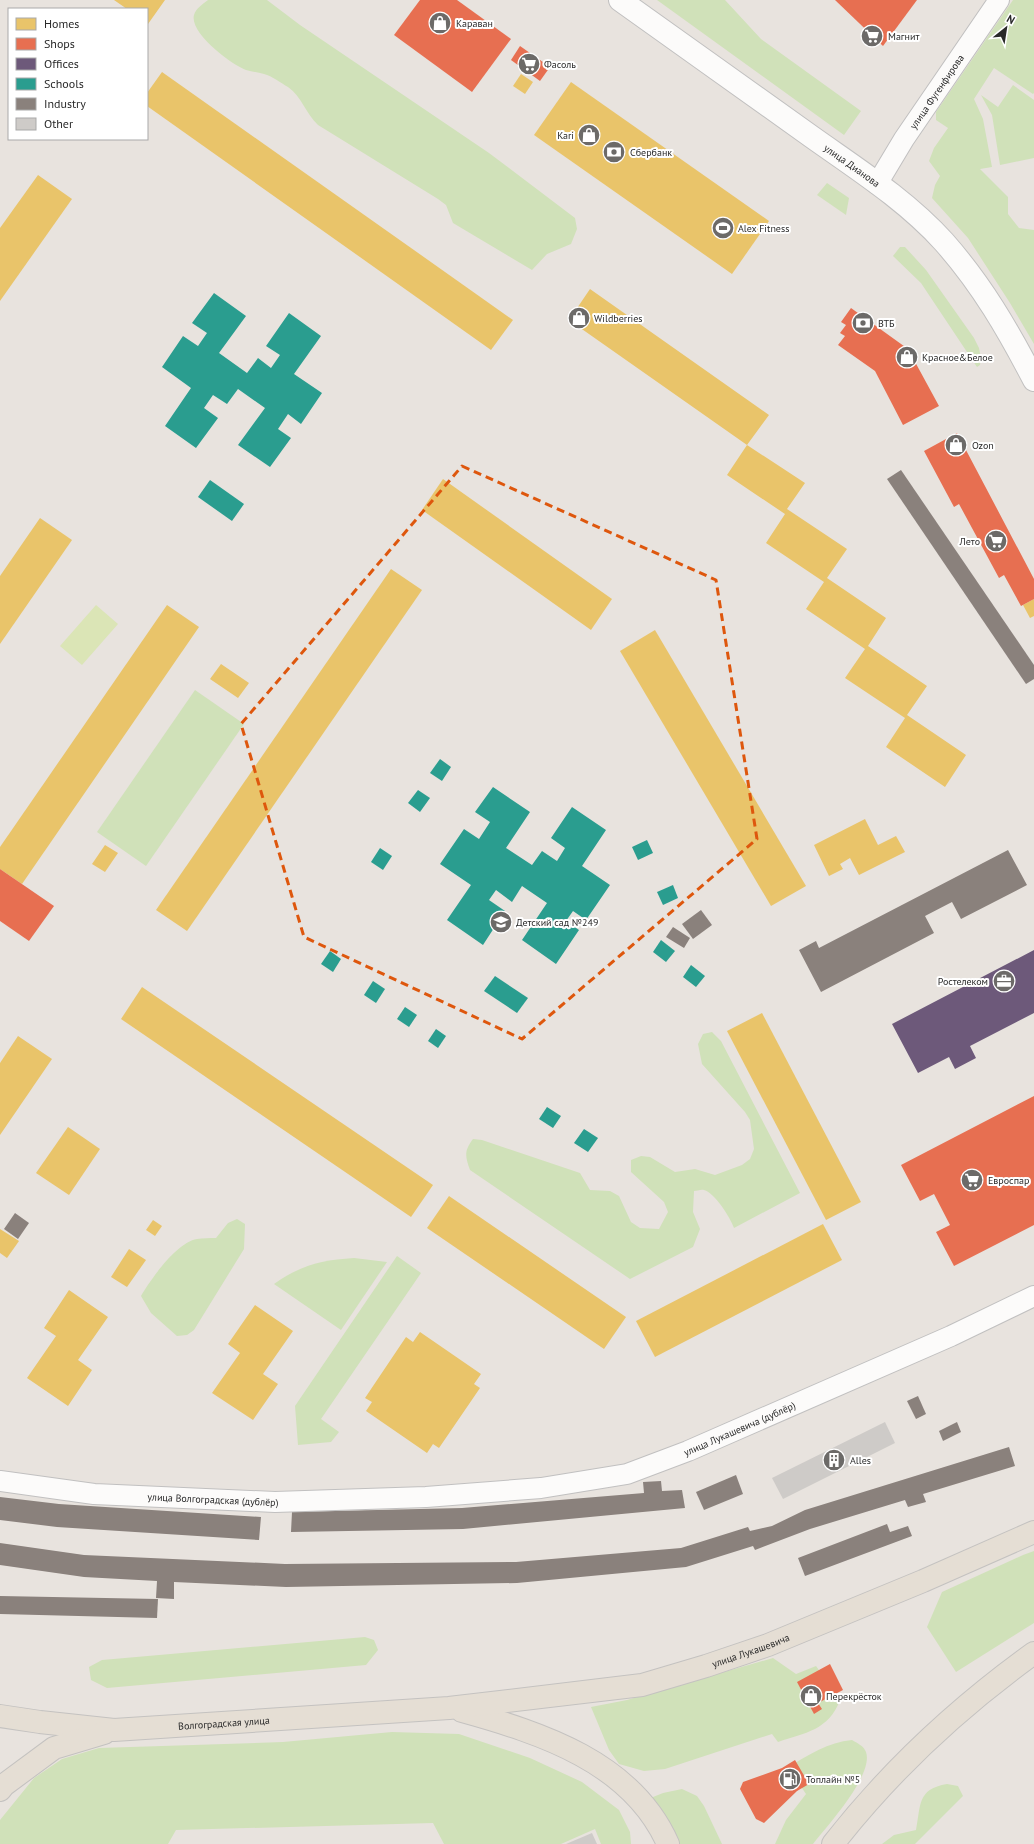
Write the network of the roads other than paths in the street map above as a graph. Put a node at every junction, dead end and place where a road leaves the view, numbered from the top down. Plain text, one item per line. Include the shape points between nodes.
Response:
1 (620, 0) edge
2 (999, 0) edge
3 (877, 184) junction
4 (1034, 380) edge
5 (1034, 1296) edge
6 (0, 1481) edge
7 (426, 1498) joint
8 (1034, 1532) edge
9 (1034, 1653) edge
10 (449, 1708) junction
11 (0, 1716) edge
12 (114, 1730) junction
13 (0, 1790) edge
14 (668, 1844) edge
15 (833, 1844) edge

1 - 3 main road, улица Дианова
2 - 3 street, улица Фугенфирова via 904,139
3 - 4 main road, улица Дианова via 920,218 969,272 1002,320
5 - 7 street, улица Лукашевича (дублёр) via 951,1336 702,1445 627,1474 541,1488
6 - 7 street, улица Волгоградская (дублёр) via 94,1494 198,1500 275,1502
8 - 10 main road, улица Лукашевича via 839,1616 768,1645 706,1666 642,1685
9 - 15 main road via 959,1712 905,1763
10 - 12 main road, Волгоградская улица
10 - 14 main road via 515,1726 562,1745 599,1765 644,1804
11 - 12 main road, Волгоградская улица
12 - 13 main road via 54,1748

